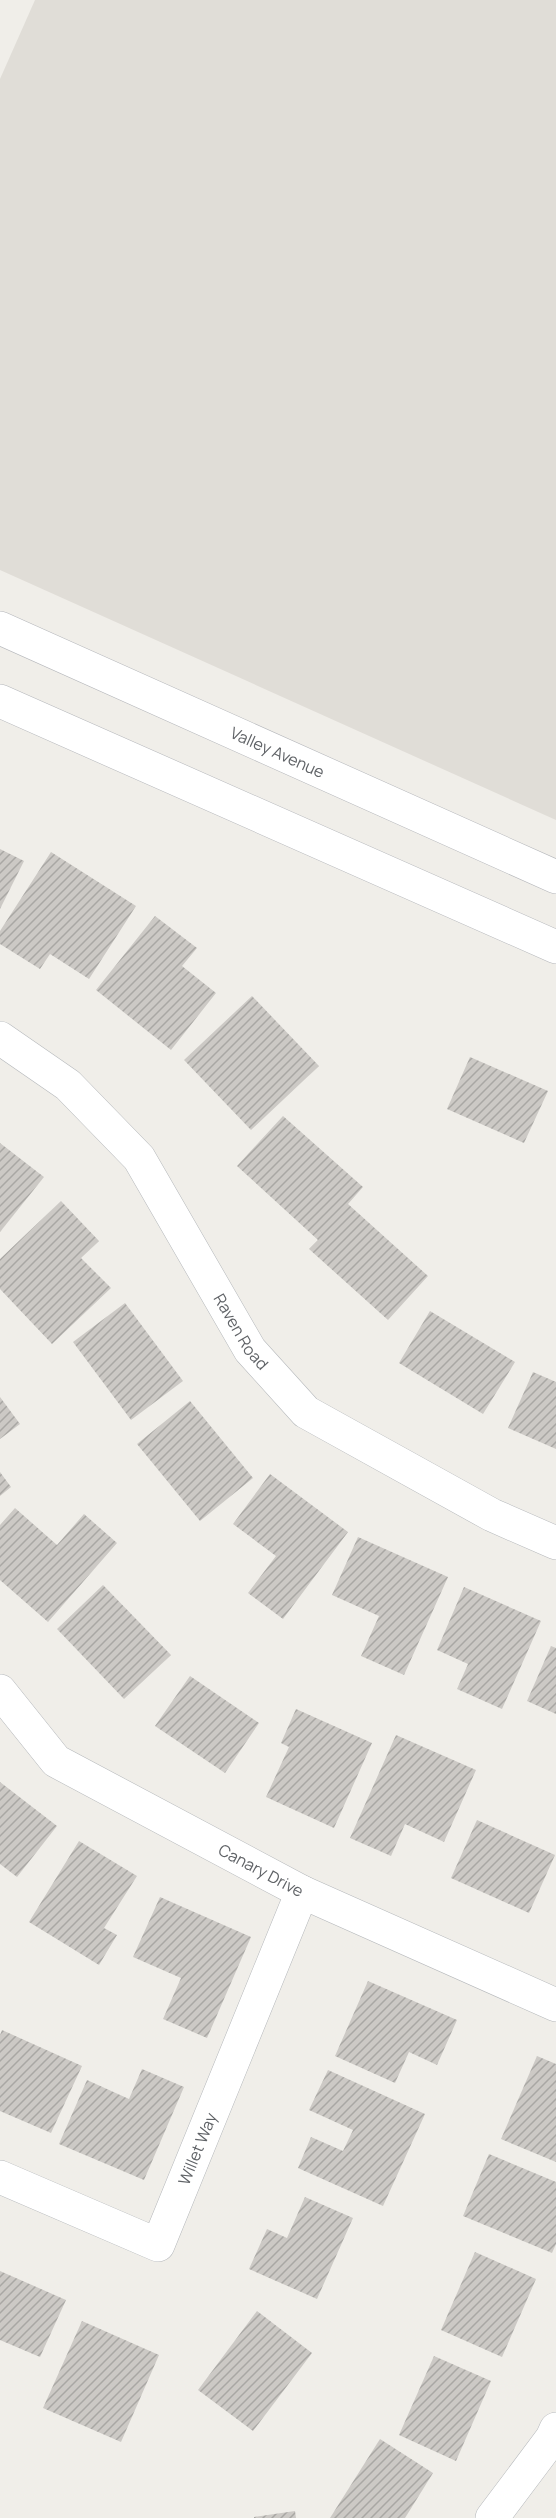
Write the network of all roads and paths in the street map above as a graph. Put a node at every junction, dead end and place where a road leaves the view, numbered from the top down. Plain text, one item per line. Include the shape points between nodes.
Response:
1 (0, 628) edge
2 (0, 701) edge
3 (556, 877) edge
4 (556, 947) edge
5 (0, 1038) edge
6 (556, 1543) edge
7 (0, 1691) edge
8 (302, 1892) junction
9 (556, 2005) edge
10 (0, 2177) edge
11 (555, 2435) edge
12 (492, 2518) edge

1 - 3 street, Valley Avenue
2 - 4 street
5 - 6 street, Raven Road via 68,1085 139,1158 250,1350 306,1412 492,1515
7 - 8 street, Canary Drive via 56,1761
8 - 9 street, Canary Drive
8 - 10 street, Willet Way via 158,2245
11 - 12 street

